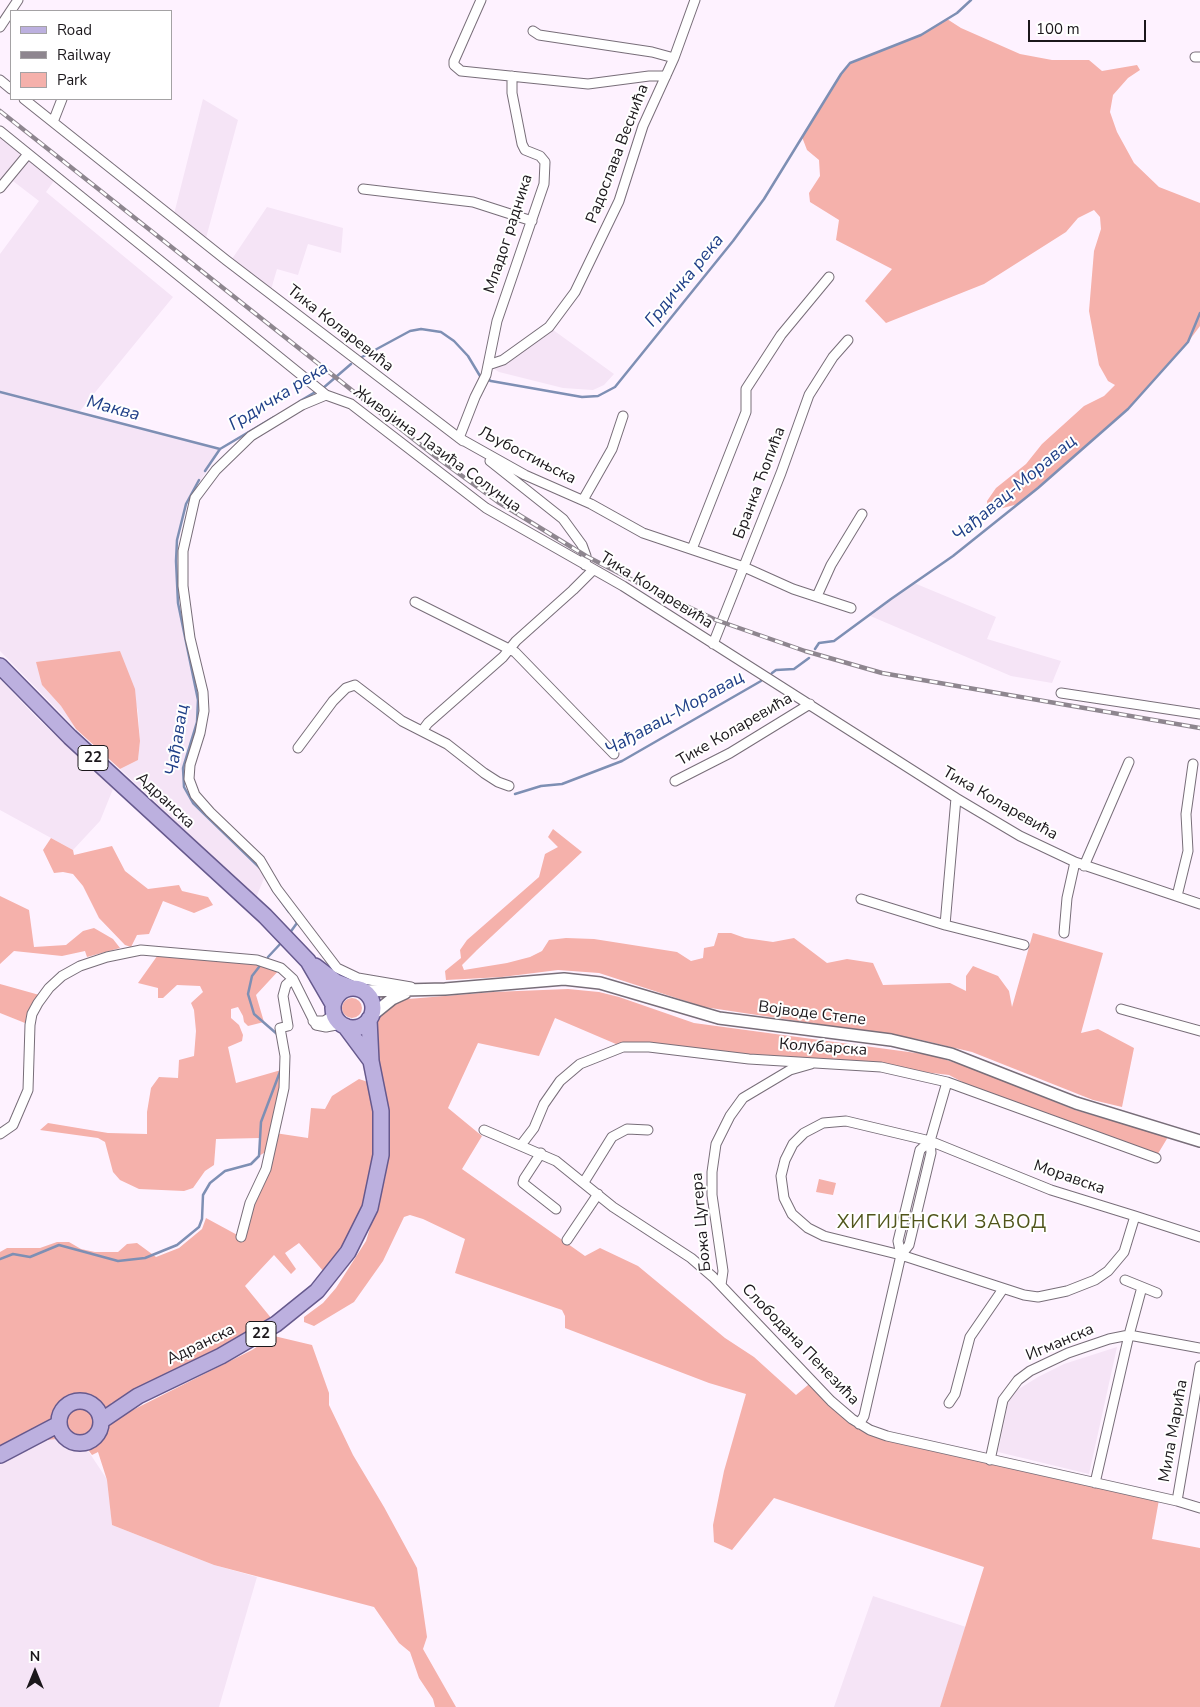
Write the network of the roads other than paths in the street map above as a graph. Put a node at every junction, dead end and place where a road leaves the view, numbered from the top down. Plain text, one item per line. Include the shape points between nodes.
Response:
1 (481, 0) edge
2 (695, 0) edge
3 (10, 12) edge
4 (0, 27) edge
5 (533, 31) dead end
6 (674, 58) junction
7 (512, 76) junction
8 (666, 76) junction
9 (0, 80) edge
10 (10, 88) edge
11 (25, 100) edge
12 (62, 100) edge
13 (53, 122) junction
14 (0, 131) edge
15 (28, 154) junction
16 (0, 188) edge
17 (363, 189) dead end
18 (532, 221) junction
19 (829, 277) dead end
20 (848, 340) dead end
21 (488, 365) junction
22 (324, 394) junction
23 (623, 416) dead end
24 (458, 438) junction
25 (583, 500) junction
26 (862, 514) dead end
27 (692, 548) junction
28 (585, 565) junction
29 (744, 567) junction
30 (593, 570) junction
31 (817, 596) junction
32 (415, 602) dead end
33 (851, 608) dead end
34 (713, 644) junction
35 (510, 649) junction
36 (0, 666) edge
37 (1061, 693) dead end
38 (810, 704) junction
39 (1200, 714) edge
40 (422, 731) junction
41 (298, 748) dead end
42 (614, 754) dead end
43 (1129, 762) dead end
44 (1193, 764) dead end
45 (675, 781) dead end
46 (508, 786) dead end
47 (956, 798) junction
48 (1079, 864) junction
49 (1177, 896) junction
50 (861, 900) dead end
51 (1200, 904) edge
52 (946, 925) junction
53 (1064, 932) dead end
54 (1024, 945) dead end
55 (308, 961) junction
56 (293, 979) junction
57 (358, 989) junction
58 (415, 991) junction
59 (1121, 1010) dead end
60 (338, 1017) junction
61 (370, 1018) junction
62 (1200, 1031) edge
63 (371, 1060) junction
64 (817, 1062) junction
65 (947, 1082) junction
66 (484, 1130) dead end
67 (648, 1130) dead end
68 (0, 1134) edge
69 (930, 1141) junction
70 (1200, 1141) edge
71 (521, 1145) junction
72 (541, 1153) junction
73 (1156, 1158) dead end
74 (584, 1182) junction
75 (598, 1194) junction
76 (556, 1209) dead end
77 (1135, 1216) junction
78 (241, 1237) dead end
79 (1200, 1237) edge
80 (567, 1240) dead end
81 (901, 1255) junction
82 (1126, 1280) dead end
83 (721, 1285) junction
84 (1142, 1287) junction
85 (1003, 1289) junction
86 (1157, 1293) dead end
87 (1128, 1335) junction
88 (1200, 1348) edge
89 (1200, 1366) edge
90 (138, 1396) junction
91 (949, 1403) dead end
92 (93, 1406) junction
93 (101, 1421) junction
94 (59, 1424) junction
95 (859, 1424) junction
96 (66, 1438) junction
97 (22, 1445) junction
98 (0, 1455) edge
99 (990, 1460) junction
100 (1095, 1483) junction
101 (1177, 1500) junction
102 (1200, 1508) edge

1 - 7 street via 454,64 461,71 470,73
2 - 6 street, Радослава Веснића
3 - 4 street
5 - 6 street via 539,35
6 - 8 street, Радослава Веснића
7 - 8 street via 588,84
7 - 18 street, Младог радника via 512,93 524,150 540,156 545,162 544,184
8 - 21 street, Радослава Веснића via 643,126 619,201 575,292 549,327 503,360
9 - 10 street
11 - 13 street, Тика Коларевића
12 - 13 street
13 - 24 street, Тика Коларевића
14 - 15 street
15 - 16 street
15 - 22 street
17 - 18 street via 473,202
18 - 21 street, Младог радника via 497,321
19 - 27 street via 781,335 746,389 746,412
20 - 29 street, Бранка Ћопића via 809,395
21 - 24 street, Младог радника
22 - 28 street, Живојина Лазића Солунца via 351,404 486,508
22 - 58 street, Живојина Лазића Солунца via 251,436 216,470 195,498 183,551 183,586 204,711 189,779 195,795 260,860 337,968 354,977
23 - 25 street, Љубостињска via 612,449
24 - 25 street, Љубостињска via 525,476
24 - 28 street, Тика Коларевића via 563,519 582,545
25 - 27 street, Љубостињска via 643,533
26 - 31 street via 830,565
27 - 29 street, Љубостињска
28 - 30 street, Тика Коларевића
29 - 31 street, Љубостињска
29 - 34 street, Бранка Ћопића
30 - 34 street, Тика Коларевића
30 - 35 street
31 - 33 street, Љубостињска
32 - 35 street
34 - 38 street, Тика Коларевића
35 - 40 street
35 - 42 street
36 - 55 main road, Адранска / 22 via 63,730
37 - 39 street
38 - 45 street, Тике Коларевића via 730,753
38 - 47 street, Тика Коларевића
40 - 41 street via 402,721 358,686 351,685 333,701
40 - 46 street via 447,744
43 - 48 street
44 - 49 street via 1186,814 1188,851
47 - 48 street, Тика Коларевића via 1020,836
47 - 52 street
48 - 49 street, Тика Коларевића
48 - 53 street via 1067,898
49 - 51 street, Тика Коларевића
50 - 52 street
52 - 54 street
55 - 57 main road, Адранска / 22 via 328,978
55 - 60 main road, Адранска / 22
56 - 60 street via 312,1021 322,1027
56 - 68 street via 281,968 257,960 141,950 80,966 49,988 32,1014 28,1090 13,1125
56 - 78 street via 286,985 283,996 288,1026 280,1028 286,1072 276,1127 266,1169 250,1203
57 - 58 street, Војводе Степе
57 - 60 main road via 341,991
57 - 61 main road, 22 via 371,1000
58 - 61 street, Војводе Степе via 392,999
58 - 70 street, Војводе Степе via 564,979 600,983 719,1018 891,1040 951,1054 1081,1105
59 - 62 street
60 - 61 main road via 358,1027
60 - 63 main road, Адранска / 22
61 - 63 main road, Адранска / 22
63 - 90 main road, Адранска / 22 via 381,1111 381,1156 370,1208 348,1252 316,1291 276,1324 221,1356
64 - 65 street, Колубарска via 881,1067
64 - 71 street, Колубарска via 623,1047 580,1064 560,1081
64 - 83 street, Божа Цугера via 790,1070 744,1098 730,1116 716,1144 712,1195 722,1263
65 - 69 street
65 - 73 street, Колубарска
66 - 71 street, Слободана Пенезића
67 - 74 street via 627,1129 612,1137
69 - 77 street, Моравска via 1050,1190
69 - 81 street via 920,1150 898,1241
69 - 81 street, Моравска via 834,1121 804,1133 793,1144 785,1160 781,1176 784,1198 799,1222 824,1236
71 - 72 street, Слободана Пенезића
72 - 74 street, Слободана Пенезића
72 - 76 street via 523,1183
74 - 75 street, Слободана Пенезића
75 - 80 street
75 - 83 street, Слободана Пенезића via 672,1244
77 - 79 street, Моравска
77 - 85 street, Моравска via 1124,1252 1108,1272 1095,1280 1067,1291 1038,1297
81 - 85 street, Моравска
81 - 95 street via 864,1416
82 - 84 street
83 - 95 street, Слободана Пенезића via 832,1402
84 - 86 street
84 - 87 street
85 - 91 street via 970,1337 956,1394
87 - 88 street, Игманска
87 - 99 street, Игманска via 1068,1353 1018,1380 1003,1400
87 - 100 street
89 - 101 street, Мила Марића
90 - 92 main road, Адранска / 22
90 - 93 main road, Адранска / 22
92 - 93 main road
92 - 94 main road, 22 via 78,1402 67,1406 61,1413
93 - 96 main road, 22 via 99,1430 90,1441 76,1443
94 - 96 main road
94 - 97 main road, 22
95 - 99 street, Слободана Пенезића via 887,1436
96 - 97 main road, 22
97 - 98 main road, 22
99 - 100 street, Слободана Пенезића
100 - 101 street, Слободана Пенезића
101 - 102 street, Слободана Пенезића

